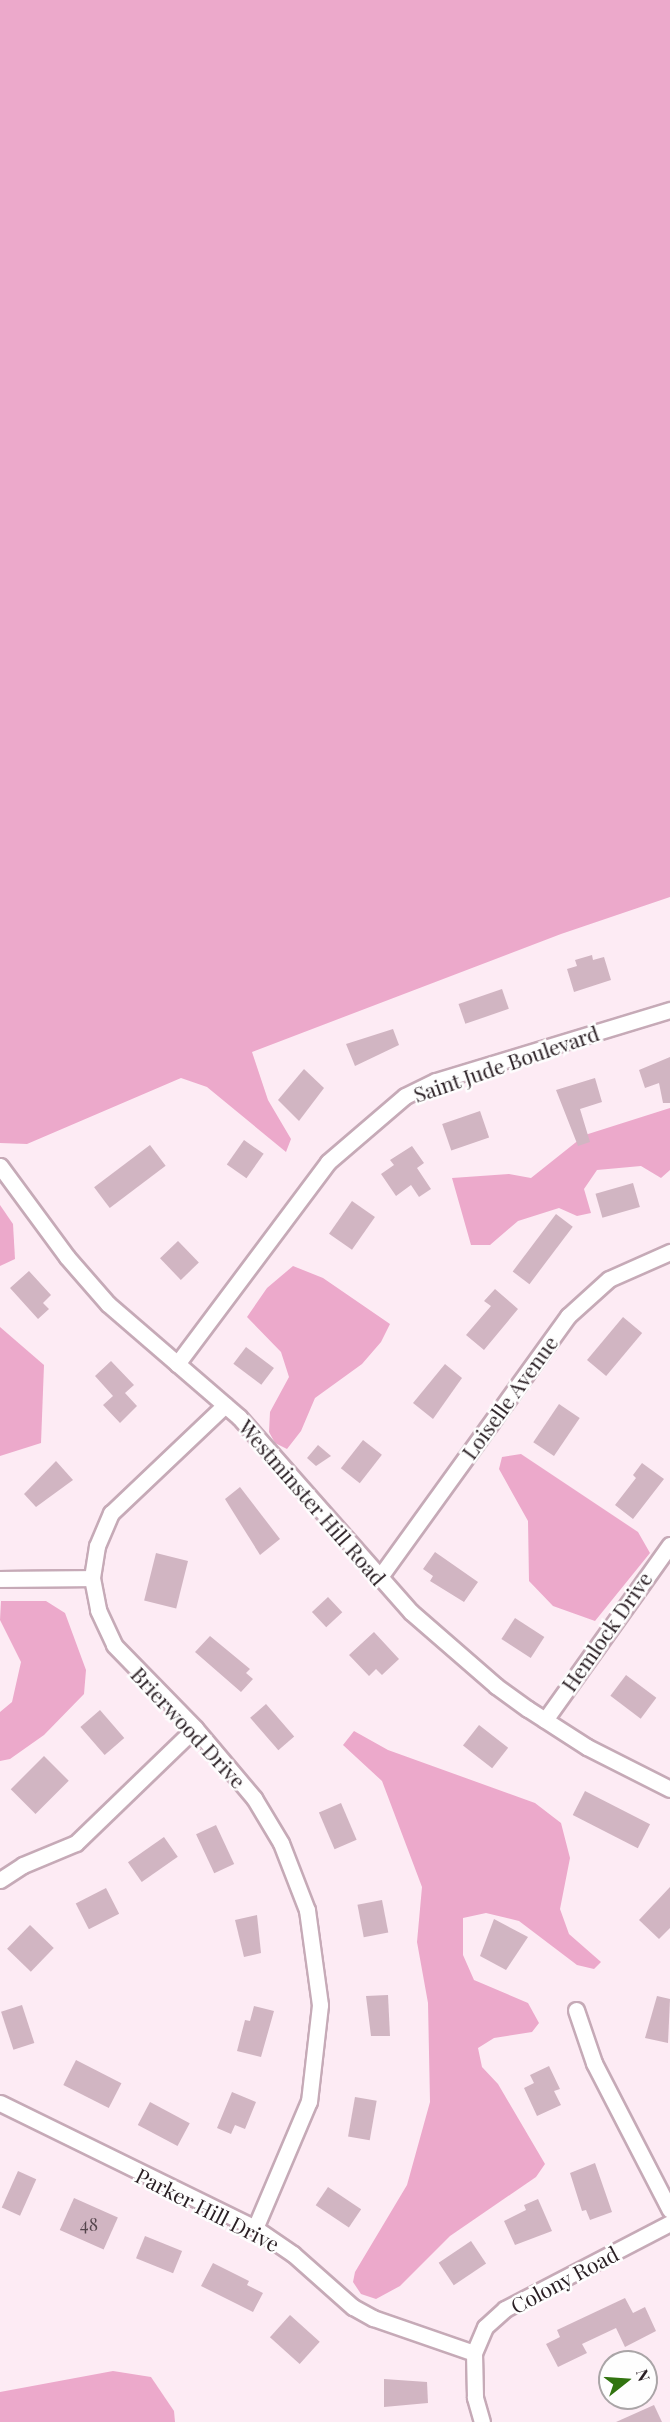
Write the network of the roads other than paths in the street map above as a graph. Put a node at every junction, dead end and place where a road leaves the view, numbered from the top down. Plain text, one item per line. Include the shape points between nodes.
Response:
1 (670, 1010) edge
2 (0, 1166) edge
3 (670, 1252) edge
4 (177, 1364) junction
5 (225, 1405) junction
6 (670, 1545) edge
7 (92, 1578) junction
8 (379, 1578) junction
9 (0, 1579) edge
10 (546, 1720) junction
11 (195, 1728) junction
12 (670, 1789) edge
13 (0, 1880) edge
14 (576, 2010) dead end
15 (0, 2103) edge
16 (670, 2210) edge
17 (670, 2223) edge
18 (255, 2228) junction
19 (474, 2353) junction
20 (482, 2422) edge

1 - 4 street, Saint Jude Boulevard via 436,1081 405,1096 328,1162
2 - 4 street, Westminster Hill Road via 67,1257 108,1304
3 - 8 street, Loiselle Avenue via 609,1279 568,1316
4 - 5 street, Westminster Hill Road
5 - 7 street, Brierwood Drive via 111,1513 97,1546
5 - 8 street, Westminster Hill Road
6 - 10 street, Hemlock Drive
7 - 9 street
7 - 11 street, Brierwood Drive via 98,1610 114,1645
8 - 10 street, Westminster Hill Road via 474,1667
10 - 12 street, Westminster Hill Road via 587,1747
11 - 13 street via 76,1843 23,1865
11 - 18 street, Brierwood Drive via 255,1798 281,1843 307,1910 317,1960 320,2005 309,2101
14 - 16 street via 594,2063
15 - 18 street, Parker Hill Drive
17 - 19 street, Colony Road via 505,2309 486,2327
18 - 19 street, Parker Hill Drive via 372,2318
19 - 20 street, Colony Road via 475,2397

